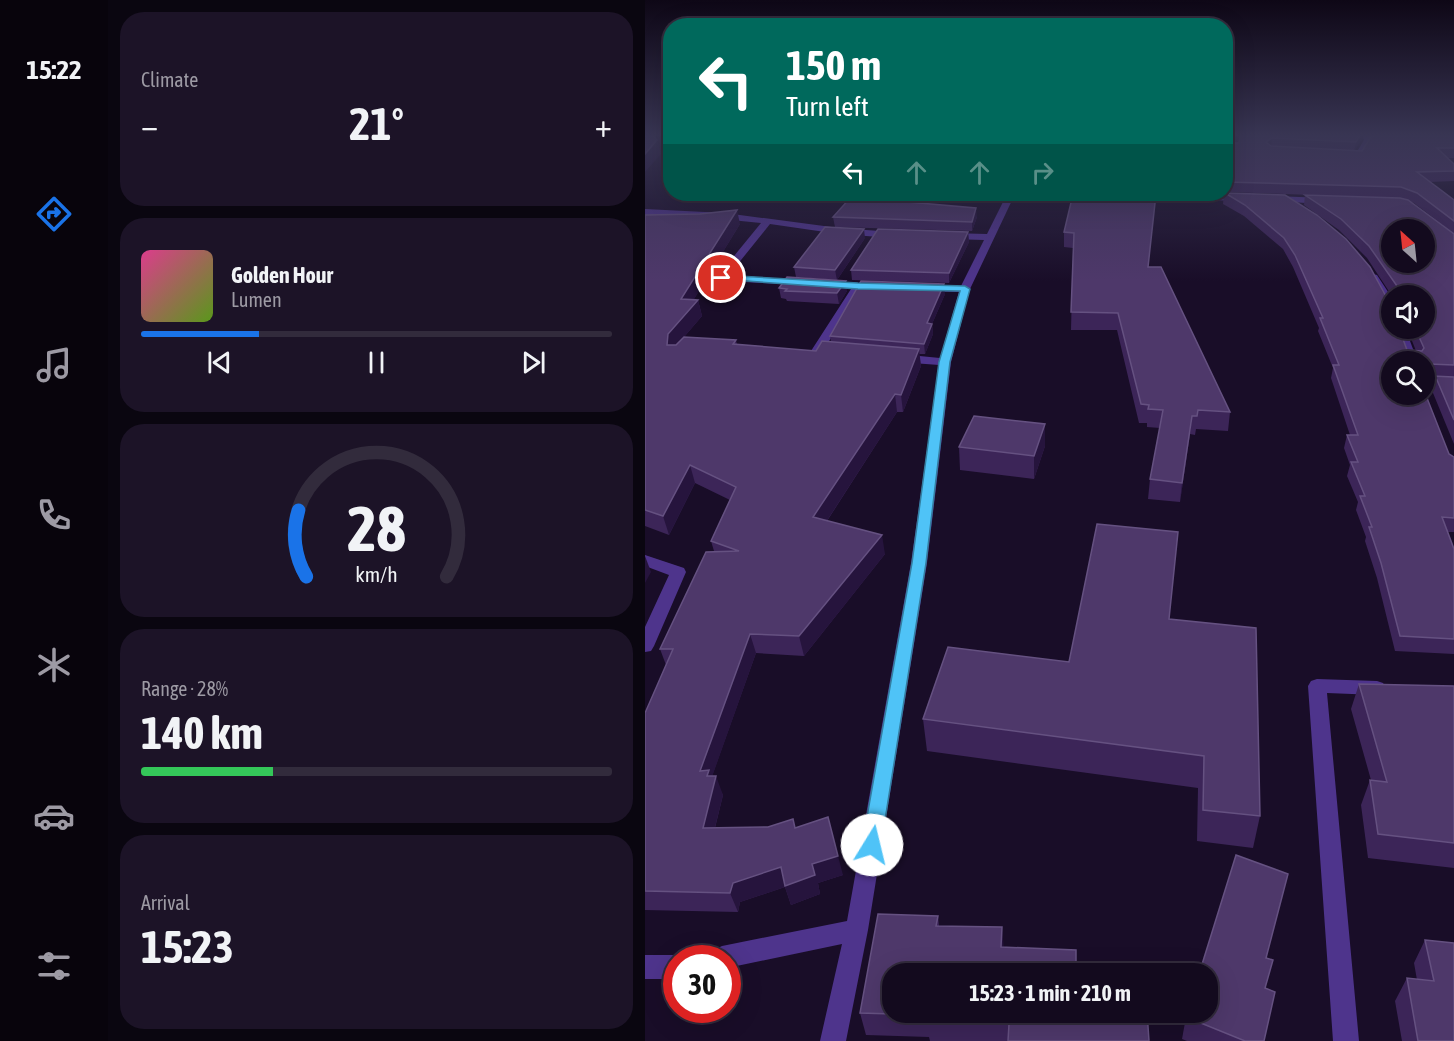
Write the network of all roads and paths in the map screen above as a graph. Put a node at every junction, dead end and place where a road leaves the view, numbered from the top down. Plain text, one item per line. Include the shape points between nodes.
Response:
1 (1233, 198) edge
2 (1249, 199) edge
3 (1261, 199) edge
4 (1284, 200) junction
5 (1007, 201) edge
6 (1330, 201) edge
7 (1303, 210) edge
8 (645, 212) edge
9 (767, 222) junction
10 (909, 236) edge
11 (943, 236) edge
12 (989, 237) junction
13 (1368, 271) edge
14 (858, 286) junction
15 (894, 287) edge
16 (918, 288) edge
17 (965, 289) junction
18 (1381, 289) edge
19 (817, 351) edge
20 (887, 357) edge
21 (945, 362) junction
22 (1435, 383) edge
23 (1454, 384) edge
24 (645, 560) edge
25 (645, 646) edge
26 (1397, 688) edge
27 (857, 930) junction
28 (741, 954) edge
29 (645, 967) edge
30 (663, 967) edge
31 (833, 1041) edge
32 (1346, 1041) edge

1 - 2 street
3 - 4 street
4 - 6 street
4 - 7 street
5 - 12 street
8 - 9 street
9 - 10 street via 872,239
9 - 14 street via 721,278 844,281
11 - 12 street
12 - 17 street
13 - 18 street
14 - 15 street
14 - 19 street
16 - 17 street
17 - 21 street
20 - 21 street
21 - 27 street via 919,563
22 - 23 street
24 - 25 street via 678,572
26 - 32 street via 1317,686
27 - 28 street
27 - 31 street
29 - 30 street

